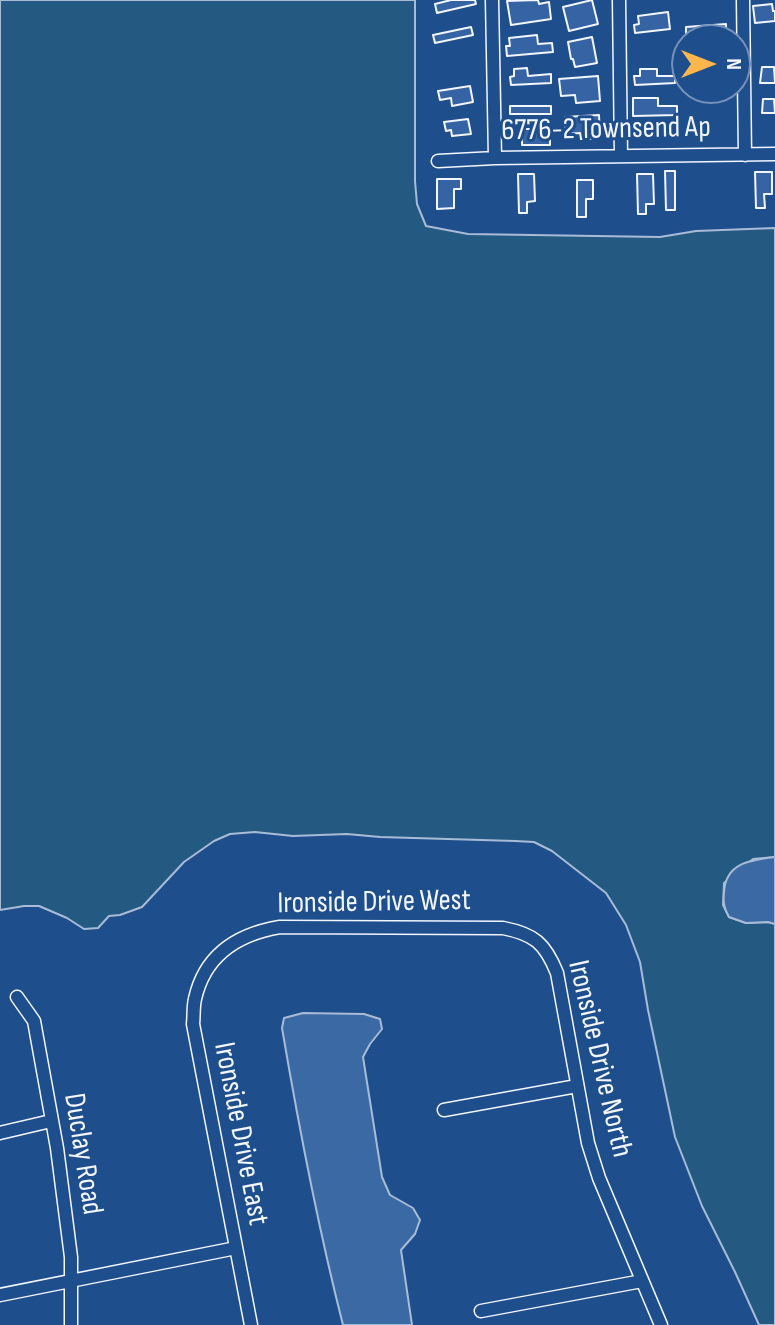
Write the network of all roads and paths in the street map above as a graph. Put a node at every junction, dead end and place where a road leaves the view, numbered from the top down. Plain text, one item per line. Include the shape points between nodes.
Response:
1 (492, 0) edge
2 (619, 0) edge
3 (743, 0) edge
4 (775, 154) edge
5 (745, 155) junction
6 (621, 156) junction
7 (495, 158) junction
8 (438, 161) dead end
9 (538, 940) joint
10 (216, 957) joint
11 (17, 997) dead end
12 (577, 1086) junction
13 (444, 1110) dead end
14 (51, 1121) junction
15 (0, 1133) edge
16 (236, 1248) junction
17 (71, 1280) junction
18 (642, 1281) junction
19 (0, 1295) edge
20 (481, 1311) dead end
21 (71, 1325) edge
22 (251, 1325) edge
23 (661, 1325) edge

1 - 7 street
2 - 6 street
3 - 5 street
4 - 5 street, 6776-2 Townsend Ap
5 - 6 street, 6776-2 Townsend Ap
6 - 7 street, 6776-2 Townsend Ap
7 - 8 street, 6776-2 Townsend Ap
9 - 10 street, Ironside Drive West via 503,928 280,927 234,941
9 - 12 street, Ironside Drive North via 557,973
10 - 16 street, Ironside Drive East via 195,999 193,1024
11 - 14 street, Duclay Road via 34,1021
12 - 13 street
12 - 18 street, Ironside Drive North via 599,1178
14 - 15 street
14 - 17 street, Duclay Road
16 - 17 street
16 - 22 street, Ironside Drive East
17 - 19 street
17 - 21 street, Duclay Road
18 - 20 street
18 - 23 street, Ironside Drive North

